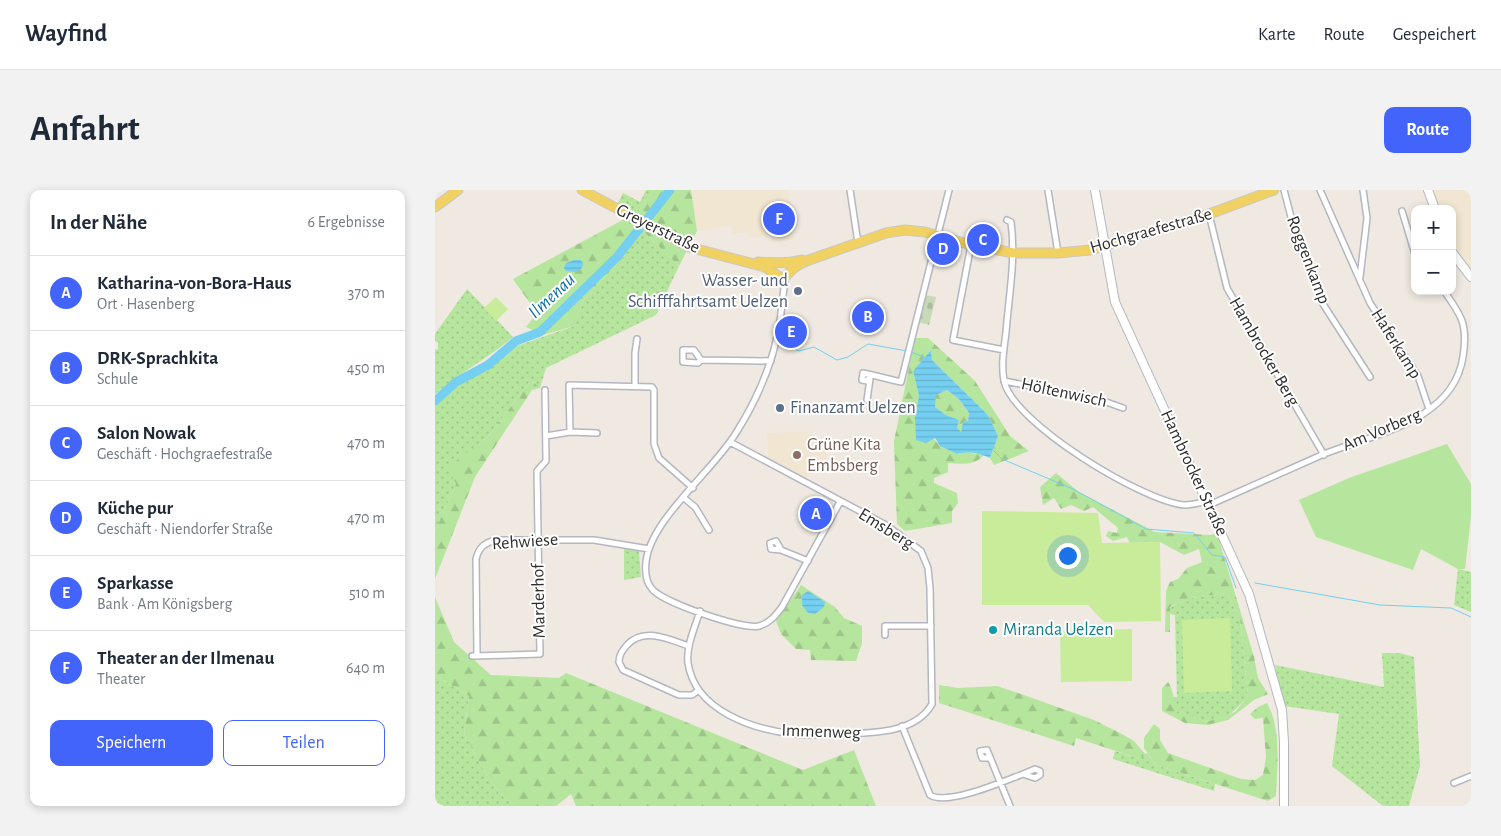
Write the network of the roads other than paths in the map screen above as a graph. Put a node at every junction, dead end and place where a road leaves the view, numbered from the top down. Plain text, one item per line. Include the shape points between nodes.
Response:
1 (458, 190) edge
2 (582, 190) edge
3 (850, 190) edge
4 (949, 190) edge
5 (1048, 190) edge
6 (1095, 190) edge
7 (1274, 190) edge
8 (1284, 190) edge
9 (1320, 190) edge
10 (1363, 190) edge
11 (1428, 190) edge
12 (1434, 205) edge
13 (435, 207) edge
14 (1402, 211) dead end
15 (1209, 214) junction
16 (1007, 220) dead end
17 (937, 236) junction
18 (858, 243) junction
19 (971, 245) junction
20 (1104, 247) junction
21 (1414, 250) edge
22 (1013, 253) junction
23 (1058, 253) junction
24 (1456, 257) edge
25 (781, 270) junction
26 (1471, 277) edge
27 (1361, 280) junction
28 (1447, 295) edge
29 (637, 339) dead end
30 (1004, 350) junction
31 (701, 360) dead end
32 (771, 362) junction
33 (1370, 377) dead end
34 (1004, 380) junction
35 (635, 386) junction
36 (545, 390) dead end
37 (867, 400) dead end
38 (1123, 408) dead end
39 (1429, 409) junction
40 (570, 432) junction
41 (597, 433) dead end
42 (547, 436) junction
43 (730, 442) junction
44 (1324, 455) junction
45 (693, 488) junction
46 (684, 498) junction
47 (840, 502) junction
48 (1208, 503) junction
49 (709, 530) dead end
50 (537, 539) junction
51 (649, 549) junction
52 (781, 550) dead end
53 (809, 561) junction
54 (700, 611) junction
55 (931, 626) junction
56 (885, 634) dead end
57 (689, 646) junction
58 (474, 656) joint
59 (699, 690) junction
60 (934, 698) joint
61 (902, 726) junction
62 (990, 758) dead end
63 (1023, 774) dead end
64 (1471, 776) edge
65 (1001, 783) junction
66 (1454, 783) dead end
67 (939, 804) edge
68 (1011, 806) edge
69 (1284, 806) edge

1 - 13 main road
2 - 25 main road, Greyerstraße via 666,236 709,254
3 - 18 street
4 - 17 street
5 - 23 street
6 - 20 street, Hambrocker Straße
7 - 15 main road, Hochgraefestraße
8 - 33 street, Roggenkamp via 1297,240 1323,304
9 - 27 street, Haferkamp
10 - 27 street, Haferkamp via 1367,218 1359,274
11 - 12 street
14 - 21 street
15 - 20 main road, Hochgraefestraße
15 - 44 street, Hambrocker Berg via 1231,297
16 - 22 street via 1011,222
17 - 18 main road via 905,230
17 - 19 main road, Hochgraefestraße
17 - 37 street via 901,382 871,377
18 - 25 main road
19 - 22 main road, Hochgraefestraße
19 - 30 street via 953,340
20 - 23 main road, Hochgraefestraße
20 - 48 street, Hambrocker Straße via 1115,302
22 - 23 main road, Hochgraefestraße
22 - 30 street
24 - 26 street
25 - 32 street via 783,296
27 - 39 street, Haferkamp via 1370,303 1418,376
28 - 39 street, Am Vorberg via 1464,323 1462,368 1446,397
29 - 35 street
30 - 34 street
31 - 32 street
32 - 43 street via 757,397
34 - 38 street, Höltenwisch via 1098,399
34 - 48 street, Am Vorberg via 1007,392 1015,401 1052,436 1090,463 1153,496 1183,505
35 - 40 street via 569,385
35 - 45 street via 649,386 654,390 654,444 659,458
36 - 42 street
39 - 44 street, Am Vorberg via 1404,424
40 - 41 street
40 - 42 street
42 - 50 street via 546,461 537,471
43 - 45 street
43 - 47 street, Emsberg
44 - 48 street, Am Vorberg
45 - 46 street
46 - 49 street via 695,507
46 - 51 street via 661,525
47 - 53 street
47 - 55 street, Emsberg via 894,530 921,551 928,568
48 - 69 street, Hambrocker Straße via 1252,603 1279,695 1284,725
50 - 51 street, Rehwiese via 595,540
50 - 58 street, Rehwiese via 496,540 485,543 478,550
50 - 58 street, Marderhof via 540,654
51 - 54 street via 645,572 653,591
52 - 53 street
53 - 54 street via 782,607 764,625 745,626
54 - 57 street, Immenweg
55 - 56 street via 885,626
55 - 60 street, Emsberg
57 - 59 street, Immenweg via 690,670
57 - 59 street via 645,636 629,643 620,654 619,662 623,670 679,695 692,695
59 - 61 street, Immenweg via 718,708 734,717 779,732 810,735 873,733
60 - 61 street, Immenweg via 929,710
61 - 67 street via 930,794
62 - 65 street
63 - 65 street
64 - 66 street
65 - 67 street via 956,801
65 - 68 street

